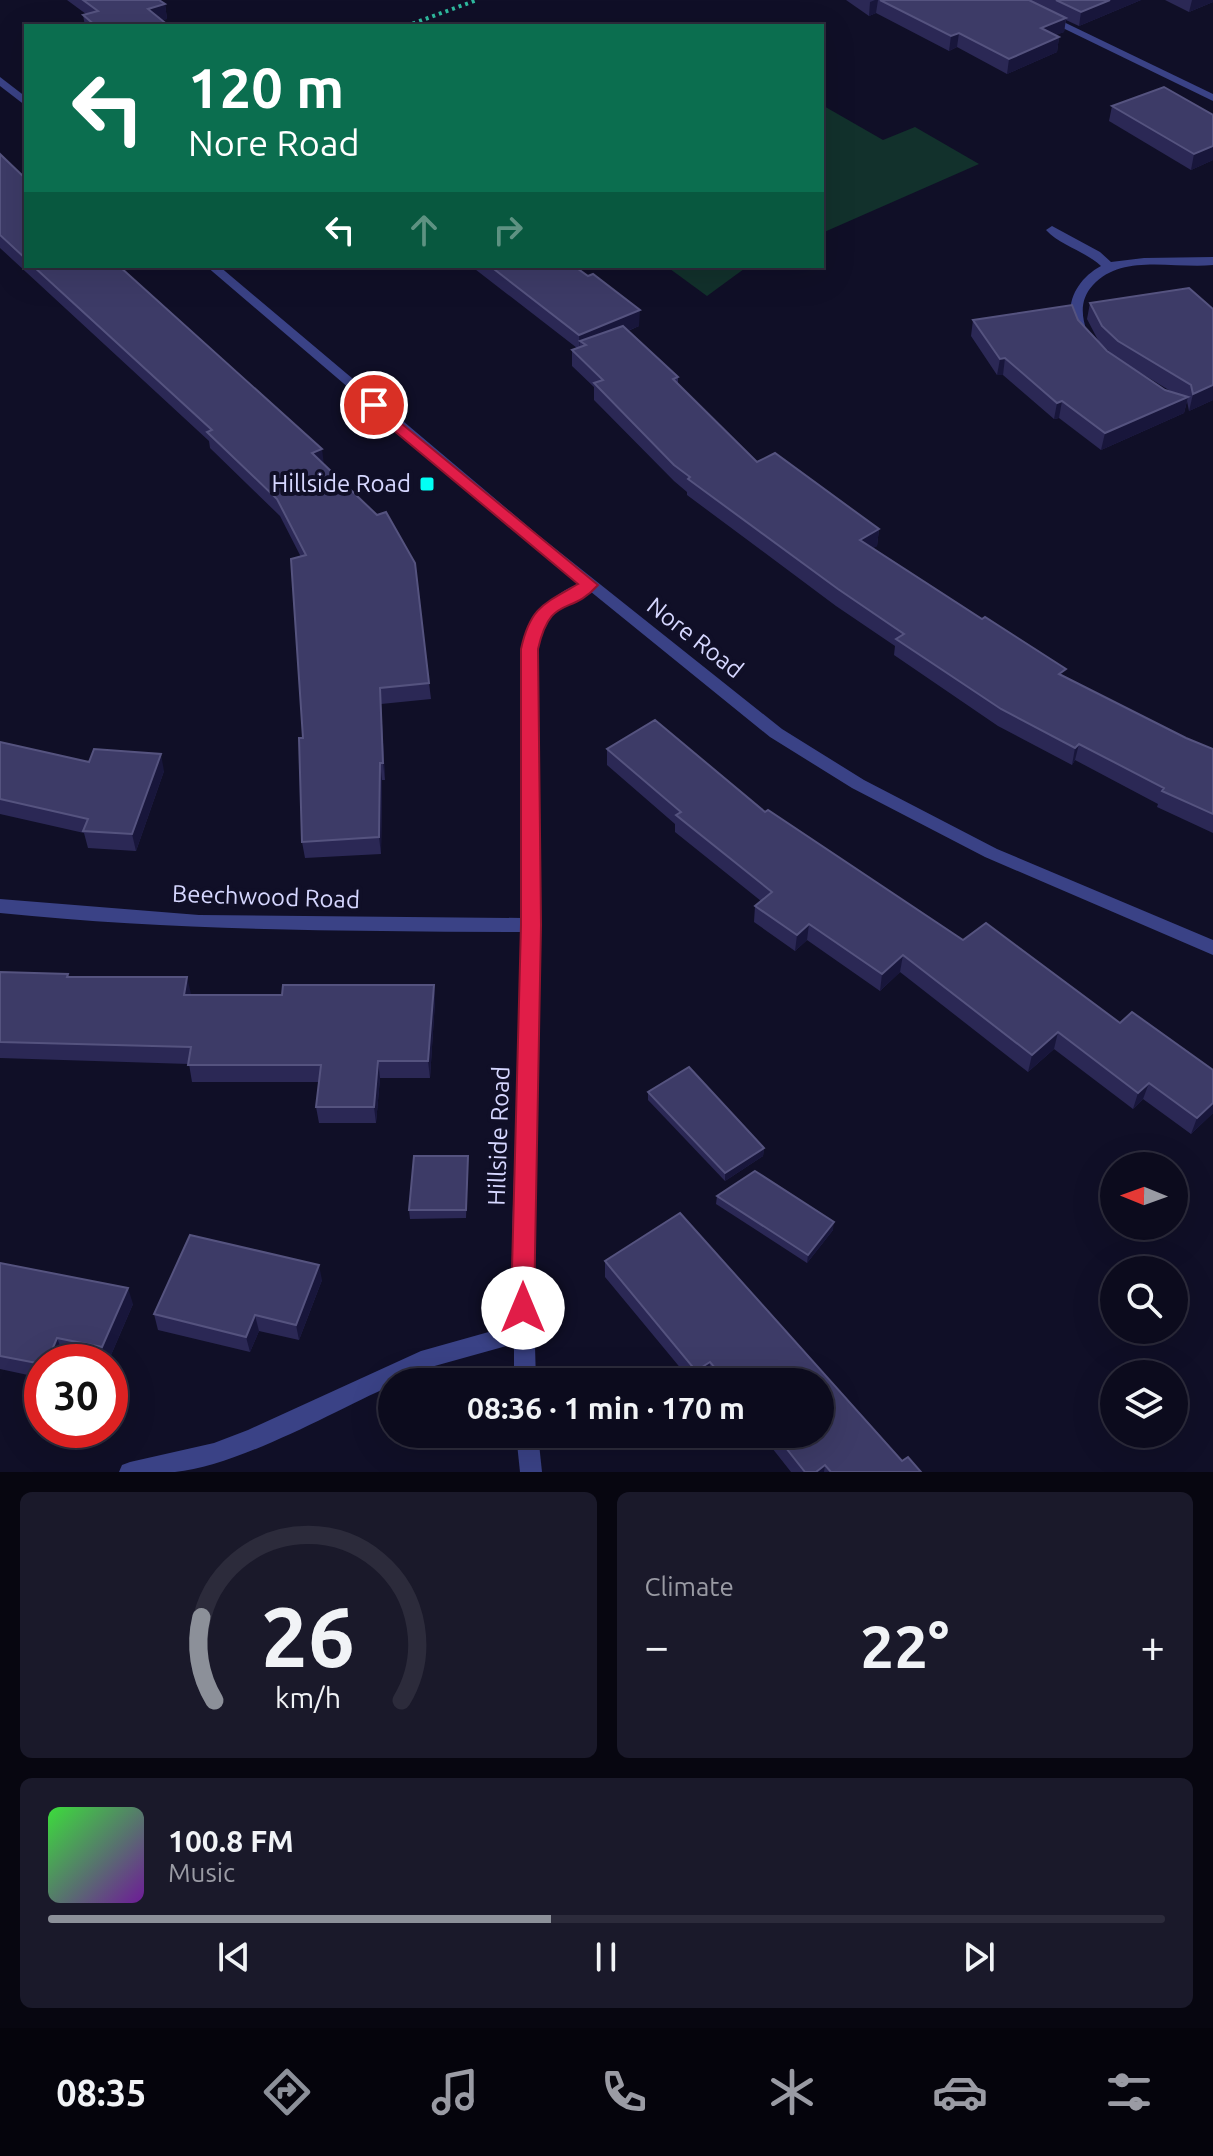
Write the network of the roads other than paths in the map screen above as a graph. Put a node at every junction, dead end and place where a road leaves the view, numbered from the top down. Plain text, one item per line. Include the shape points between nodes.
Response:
1 (1010, 0) edge
2 (0, 80) edge
3 (1213, 98) edge
4 (24, 101) edge
5 (1052, 230) dead end
6 (1213, 261) edge
7 (1108, 266) junction
8 (214, 268) edge
9 (1090, 345) edge
10 (589, 585) junction
11 (0, 906) edge
12 (531, 925) junction
13 (1213, 948) edge
14 (523, 1332) junction
15 (524, 1368) edge
16 (528, 1448) edge
17 (130, 1472) edge
18 (531, 1472) edge

1 - 3 street
2 - 4 street
5 - 7 street
6 - 7 street
7 - 9 street via 1090,278 1075,303 1077,324
8 - 10 street, Nore Road
10 - 12 street, Hillside Road via 547,609 531,639
10 - 13 street, Nore Road via 776,733 858,784 991,853
11 - 12 street, Beechwood Road via 62,914 302,924
12 - 14 street, Hillside Road
14 - 15 street, Hillside Road
14 - 17 street via 438,1354 214,1453
16 - 18 street

